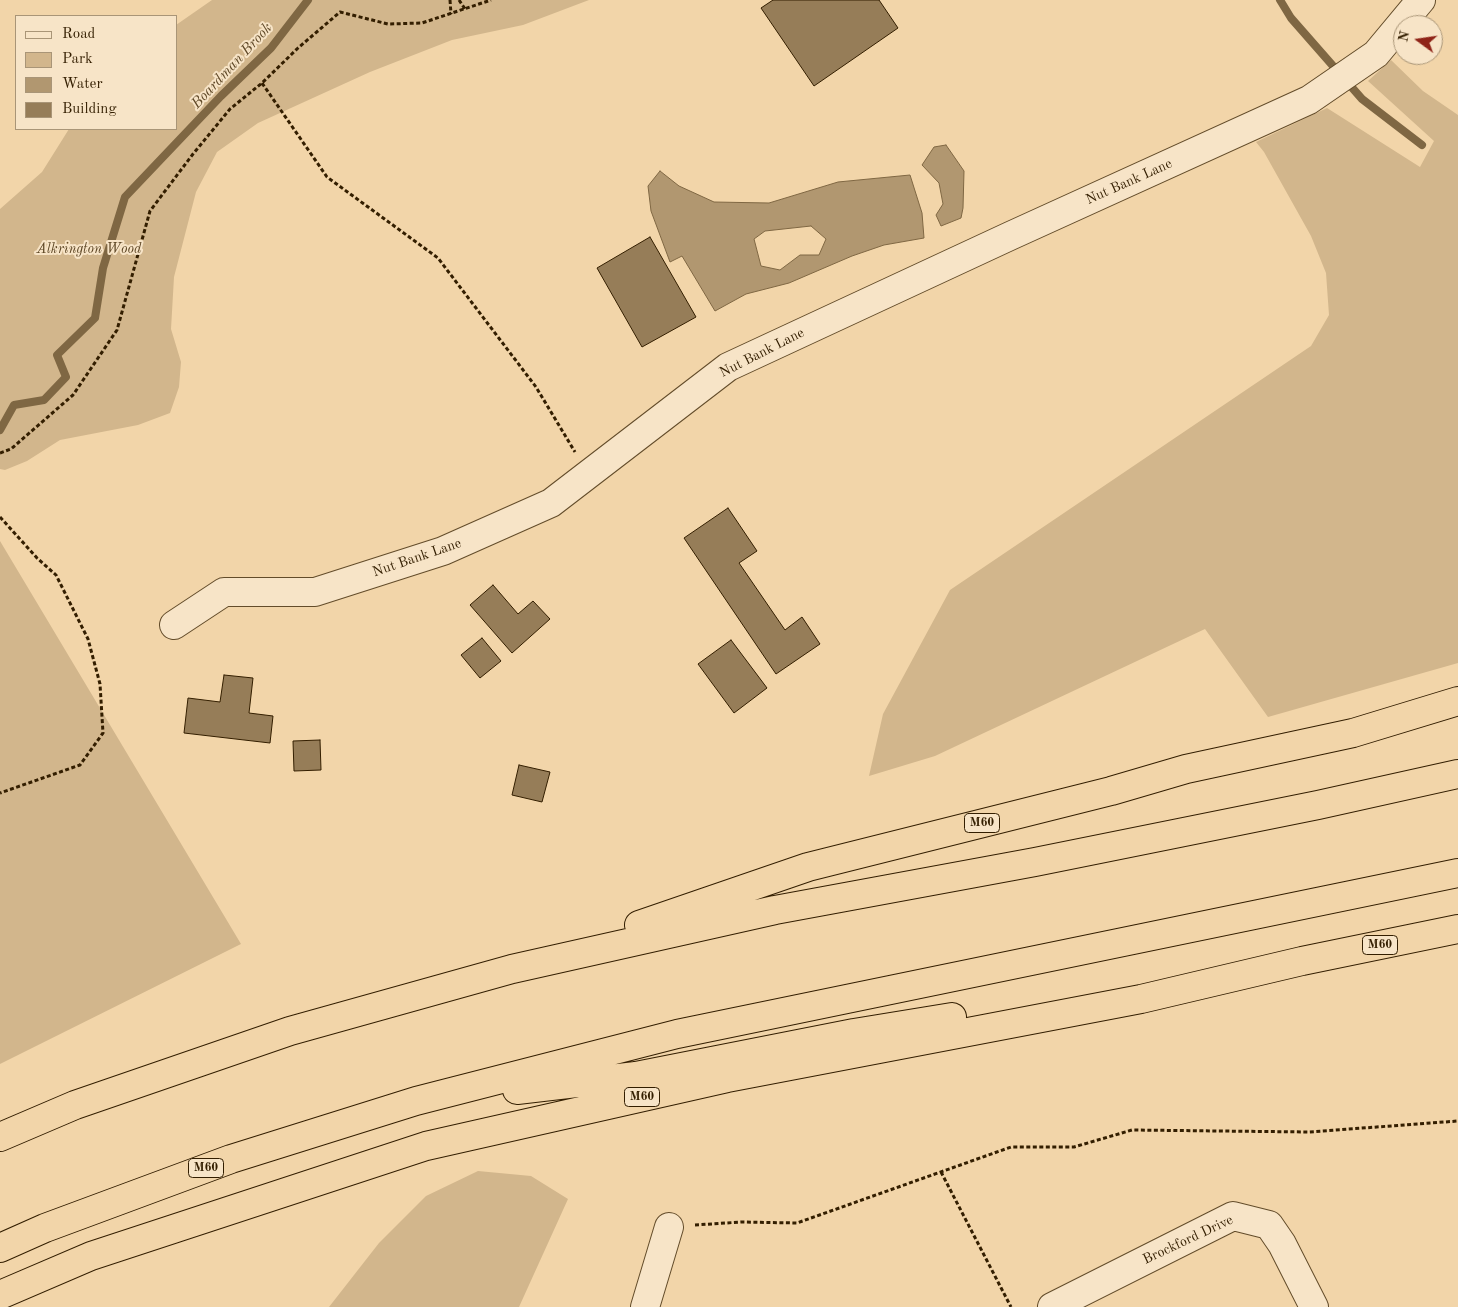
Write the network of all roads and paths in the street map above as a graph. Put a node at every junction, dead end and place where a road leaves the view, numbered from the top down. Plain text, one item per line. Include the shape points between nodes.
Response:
1 (450, 0) edge
2 (459, 0) edge
3 (491, 0) edge
4 (1421, 0) edge
5 (465, 8) junction
6 (451, 14) junction
7 (262, 83) junction
8 (0, 453) edge
9 (589, 474) junction
10 (0, 517) edge
11 (174, 625) dead end
12 (1458, 701) edge
13 (1458, 774) edge
14 (0, 792) edge
15 (1458, 873) edge
16 (1458, 929) edge
17 (1302, 961) junction
18 (512, 969) junction
19 (416, 1101) junction
20 (1458, 1121) edge
21 (0, 1137) edge
22 (941, 1172) junction
23 (669, 1227) joint
24 (0, 1248) edge
25 (0, 1295) edge
26 (645, 1307) edge
27 (1011, 1307) edge
28 (1052, 1307) edge
29 (1314, 1307) edge

1 - 6 path
2 - 5 path
3 - 5 path
4 - 9 street, Nut Bank Lane via 1376,54 1309,100 728,367
5 - 6 path
6 - 7 path via 422,23 388,24 340,12
7 - 8 path via 230,109 150,211 117,330 73,395 11,449
7 - 9 path via 328,177 438,258 536,387
9 - 11 street, Nut Bank Lane via 551,503 443,551 315,592 224,592
10 - 14 path via 36,558 56,575 88,639 100,684 104,733 80,765
12 - 18 highway, M60 via 1354,733 1186,769 808,867
13 - 18 highway, M60 via 1113,846 775,910
15 - 19 highway, M60 via 677,1034
16 - 17 highway, M60
17 - 19 highway, M60 via 854,1033 636,1076
17 - 25 highway, M60 via 1140,999 727,1078 426,1146 91,1256
18 - 21 highway, M60 via 290,1031 75,1105
19 - 24 highway, M60 via 231,1159
20 - 22 path via 1309,1132 1132,1130 1074,1146 1011,1147
22 - 23 path via 797,1223 741,1222
22 - 27 path
23 - 26 street
28 - 29 street, Brockford Drive via 1233,1216 1269,1225

